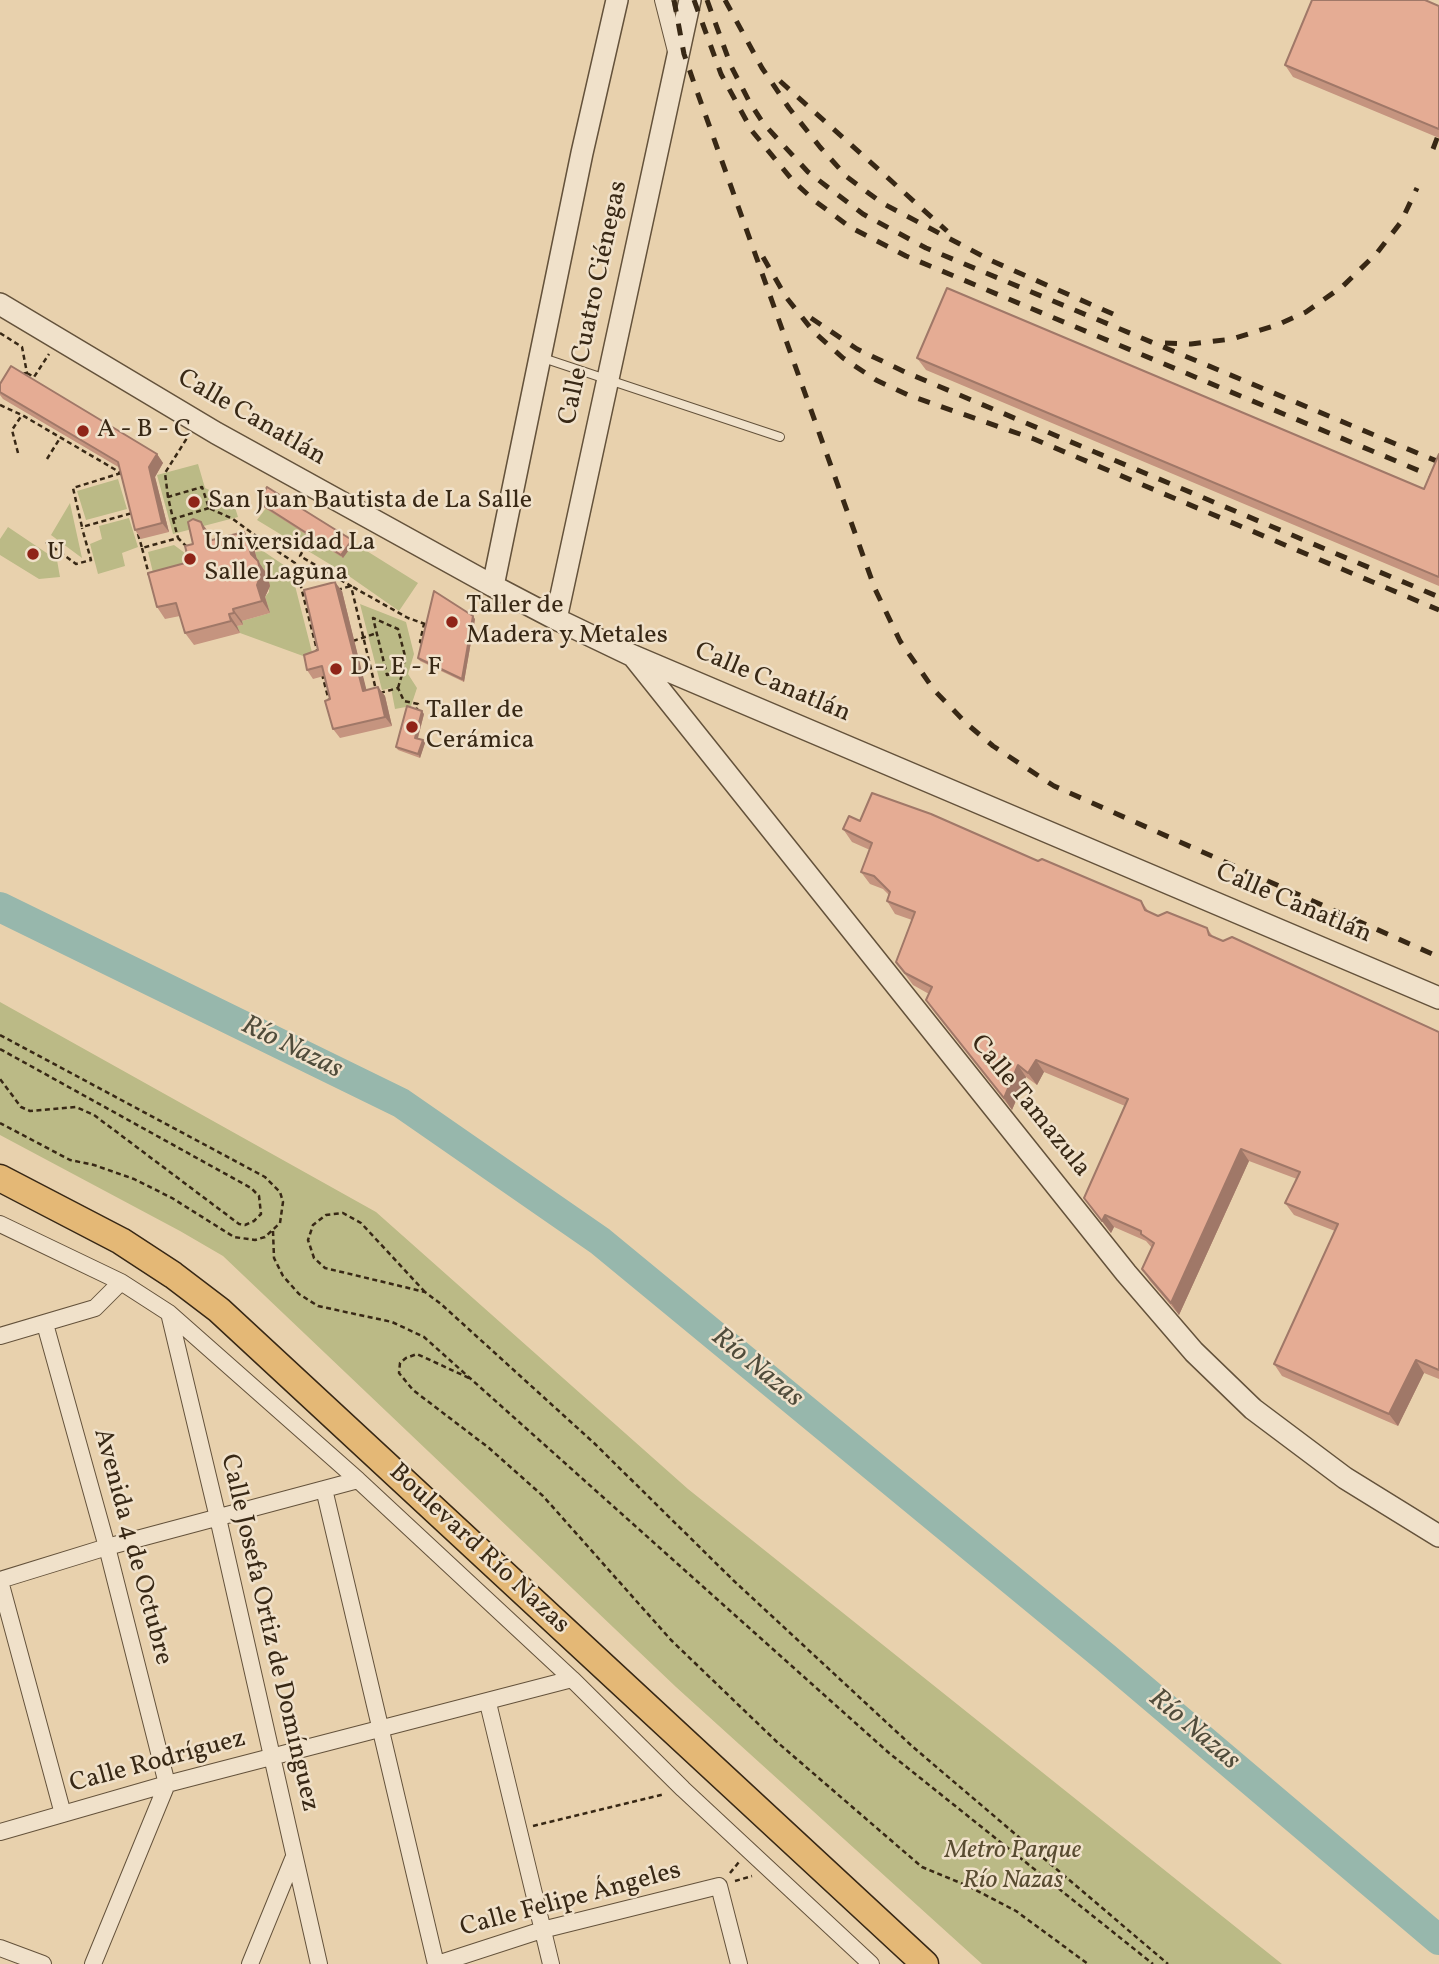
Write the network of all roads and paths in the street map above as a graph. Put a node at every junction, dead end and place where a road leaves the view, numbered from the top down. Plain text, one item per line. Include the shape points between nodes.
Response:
1 (617, 0) edge
2 (663, 0) edge
3 (690, 0) edge
4 (677, 57) junction
5 (0, 304) edge
6 (0, 333) edge
7 (50, 352) dead end
8 (540, 357) junction
9 (27, 373) junction
10 (17, 375) edge
11 (606, 379) junction
12 (0, 399) edge
13 (1, 405) edge
14 (22, 415) junction
15 (780, 437) dead end
16 (60, 438) junction
17 (187, 438) dead end
18 (18, 453) dead end
19 (47, 459) dead end
20 (121, 473) junction
21 (125, 487) edge
22 (168, 497) junction
23 (209, 508) junction
24 (132, 513) edge
25 (173, 519) junction
26 (136, 525) edge
27 (82, 527) junction
28 (256, 536) junction
29 (310, 537) edge
30 (178, 538) junction
31 (244, 540) edge
32 (46, 542) dead end
33 (268, 545) junction
34 (142, 548) junction
35 (254, 549) dead end
36 (193, 553) edge
37 (300, 556) junction
38 (295, 563) junction
39 (149, 574) edge
40 (351, 586) junction
41 (493, 586) junction
42 (327, 592) edge
43 (315, 595) edge
44 (303, 598) junction
45 (556, 619) junction
46 (377, 633) junction
47 (363, 638) junction
48 (424, 643) edge
49 (344, 644) edge
50 (631, 655) junction
51 (319, 660) edge
52 (321, 669) edge
53 (403, 671) junction
54 (398, 688) junction
55 (332, 710) edge
56 (416, 712) edge
57 (1439, 998) edge
58 (0, 1035) edge
59 (0, 1049) edge
60 (0, 1079) edge
61 (0, 1124) edge
62 (0, 1178) edge
63 (0, 1224) edge
64 (273, 1231) junction
65 (121, 1282) junction
66 (425, 1292) junction
67 (169, 1313) junction
68 (45, 1324) junction
69 (0, 1336) edge
70 (472, 1380) junction
71 (358, 1480) junction
72 (324, 1489) junction
73 (218, 1518) junction
74 (1439, 1536) edge
75 (107, 1548) junction
76 (0, 1581) edge
77 (572, 1679) junction
78 (488, 1703) junction
79 (380, 1731) junction
80 (271, 1758) junction
81 (167, 1784) junction
82 (683, 1789) junction
83 (63, 1814) junction
84 (519, 1829) junction
85 (0, 1832) edge
86 (749, 1851) junction
87 (293, 1859) junction
88 (770, 1871) junction
89 (719, 1886) junction
90 (542, 1930) junction
91 (0, 1948) edge
92 (43, 1964) edge
93 (93, 1964) edge
94 (250, 1964) edge
95 (318, 1964) edge
96 (437, 1964) edge
97 (551, 1964) edge
98 (740, 1964) edge
99 (870, 1964) edge
100 (925, 1964) edge
101 (1088, 1964) edge
102 (1153, 1964) edge
103 (1168, 1964) edge

1 - 8 street, Calle Cuatro Ciénegas
2 - 4 street
3 - 4 street, Calle Cuatro Ciénegas
4 - 11 street, Calle Cuatro Ciénegas
5 - 41 street, Calle Canatlán via 216,433
6 - 9 path via 22,347
7 - 9 path via 34,377
8 - 11 lane
8 - 41 street, Calle Cuatro Ciénegas
9 - 10 path
11 - 15 lane
11 - 45 street, Calle Cuatro Ciénegas
12 - 13 path
13 - 14 path
14 - 16 path
14 - 18 path via 12,430
16 - 19 path
16 - 20 path
17 - 22 path via 165,473
20 - 21 path
20 - 27 path via 73,488
22 - 23 path via 202,487
22 - 25 path
23 - 25 path
23 - 28 path
24 - 27 path
25 - 30 path
26 - 34 path
27 - 32 path via 91,560 76,564
28 - 31 path
28 - 33 path
29 - 37 path
30 - 34 path
30 - 36 path
33 - 35 path
33 - 38 path
34 - 39 path
37 - 38 path
37 - 40 path
38 - 44 path
40 - 42 path
40 - 47 path
40 - 48 path via 426,624 420,642
41 - 45 street, Calle Canatlán
43 - 44 path
44 - 51 path
45 - 50 street, Calle Canatlán
46 - 47 path
46 - 53 path via 387,675
46 - 53 path via 373,618 398,629 405,656
47 - 49 path
47 - 54 path via 377,694
50 - 57 street, Calle Canatlán
50 - 74 street, Calle Tamazula via 1194,1352 1263,1416 1345,1478
52 - 55 path
53 - 54 path
54 - 56 path via 404,701 418,704
58 - 64 path via 274,1183 283,1213
59 - 60 path via 251,1188 258,1196 261,1214 239,1224 94,1115 76,1107 30,1111 21,1107
61 - 64 path via 71,1160 134,1179 234,1237 255,1240
62 - 100 main road, Boulevard Río Nazas via 121,1241 219,1310
63 - 65 street, Boulevard Río Nazas
64 - 70 path via 274,1258 299,1294 318,1306 392,1322 424,1337
65 - 67 street, Boulevard Río Nazas
65 - 68 street via 95,1308
66 - 66 path via 325,1268 314,1258 308,1240 313,1225 326,1214 344,1213 361,1223
66 - 103 path via 594,1443 913,1747
67 - 71 street, Boulevard Río Nazas
67 - 73 street, Calle Josefa Ortiz de Domínguez
68 - 69 street
68 - 75 street, Avenida 4 de Octubre
70 - 101 path via 417,1354 400,1363 399,1373 413,1390 543,1496 671,1640 777,1742 922,1867 1016,1911
70 - 102 path via 889,1753
71 - 72 street
71 - 77 street, Boulevard Río Nazas
72 - 73 street
72 - 79 street
73 - 75 street
73 - 80 street, Calle Josefa Ortiz de Domínguez
75 - 76 street
75 - 81 street, Avenida 4 de Octubre
76 - 83 street
77 - 78 street, Calle Rodríguez
77 - 82 street, Boulevard Río Nazas
78 - 79 street, Calle Rodríguez
78 - 84 street
79 - 80 street, Calle Rodríguez
79 - 96 street
80 - 81 street, Calle Rodríguez
80 - 87 street, Calle Josefa Ortiz de Domínguez
81 - 83 street, Calle Rodríguez
81 - 93 street
82 - 84 path
82 - 86 street, Boulevard Río Nazas
83 - 85 street, Calle Rodríguez
84 - 90 street
86 - 88 street, Boulevard Río Nazas
86 - 89 path
87 - 94 street
87 - 95 street, Calle Josefa Ortiz de Domínguez
88 - 89 path
88 - 99 street, Boulevard Río Nazas
89 - 90 street, Calle Felipe Ángeles
89 - 98 street
90 - 96 street, Calle Felipe Ángeles
90 - 97 street
91 - 92 street

